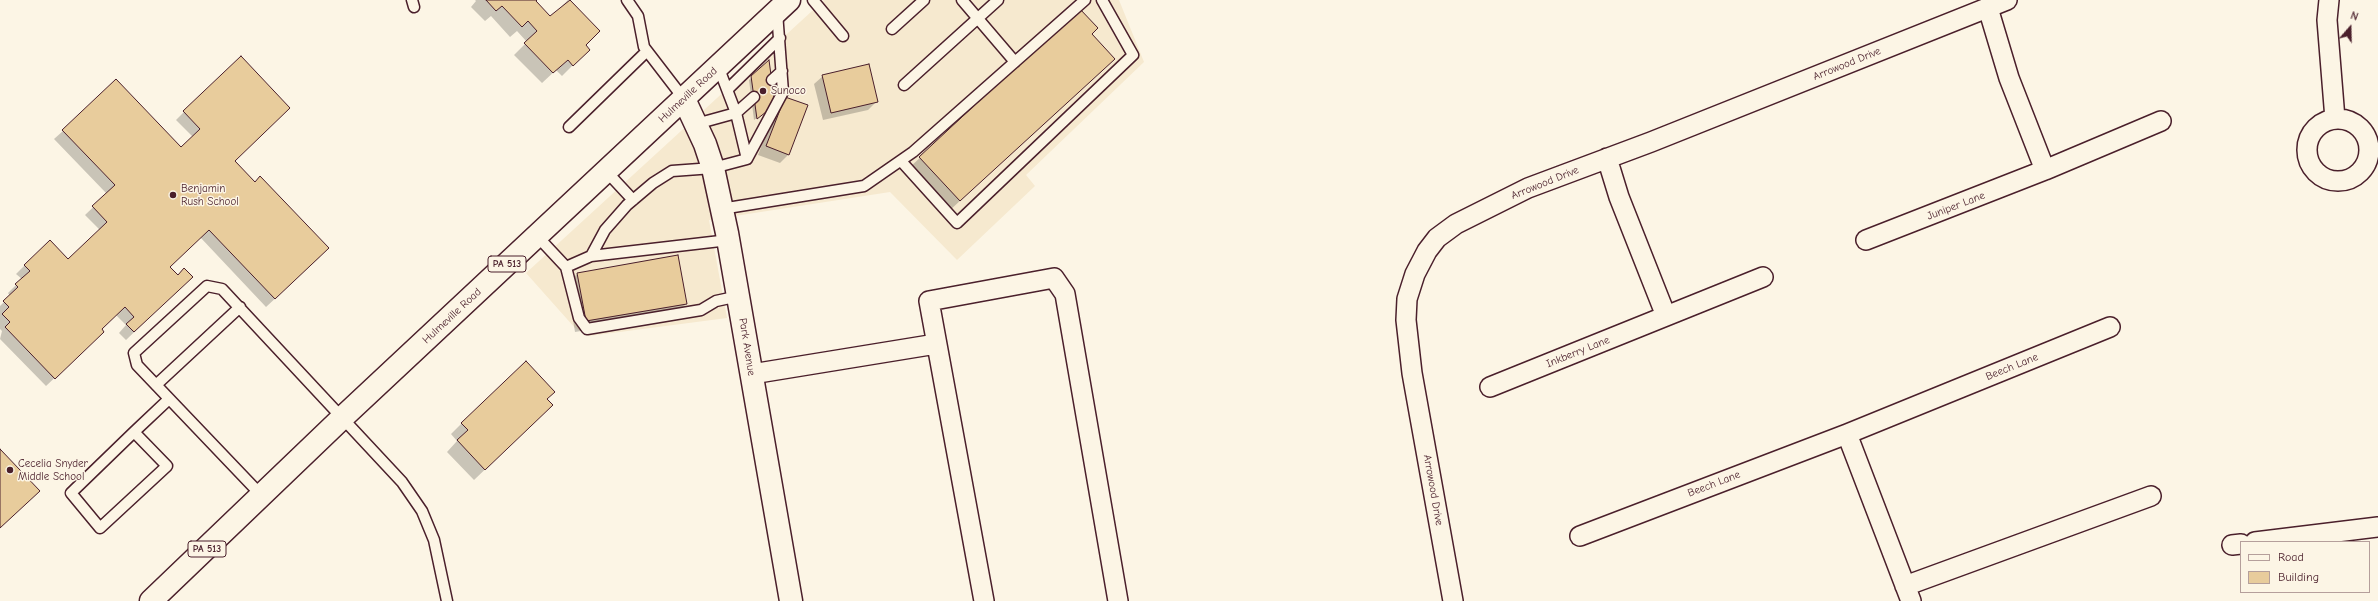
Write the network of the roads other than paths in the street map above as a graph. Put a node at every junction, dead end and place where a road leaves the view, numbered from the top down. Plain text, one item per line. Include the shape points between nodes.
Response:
1 (627, 0) edge
2 (813, 0) edge
3 (924, 0) edge
4 (962, 0) edge
5 (998, 0) edge
6 (1085, 0) edge
7 (1102, 0) edge
8 (2007, 0) edge
9 (2329, 0) edge
10 (783, 6) edge
11 (1988, 8) junction
12 (978, 18) junction
13 (892, 29) dead end
14 (843, 36) dead end
15 (780, 38) junction
16 (646, 52) junction
17 (1015, 62) junction
18 (718, 66) junction
19 (782, 71) junction
20 (772, 80) dead end
21 (904, 85) dead end
22 (728, 89) junction
23 (754, 97) dead end
24 (684, 99) junction
25 (736, 113) junction
26 (2335, 119) dead end
27 (2161, 121) dead end
28 (696, 124) junction
29 (569, 127) dead end
30 (1607, 158) junction
31 (747, 159) junction
32 (901, 161) junction
33 (713, 168) junction
34 (2045, 170) junction
35 (606, 171) junction
36 (633, 200) junction
37 (721, 209) junction
38 (537, 236) junction
39 (728, 240) junction
40 (1866, 240) dead end
41 (591, 256) junction
42 (566, 267) junction
43 (1763, 277) dead end
44 (739, 296) junction
45 (240, 307) junction
46 (1666, 316) junction
47 (2110, 327) dead end
48 (936, 344) junction
49 (752, 374) junction
50 (156, 385) junction
51 (1490, 387) dead end
52 (169, 399) junction
53 (342, 418) junction
54 (134, 432) junction
55 (1847, 434) junction
56 (262, 496) junction
57 (2151, 496) dead end
58 (2378, 527) edge
59 (1580, 536) dead end
60 (2263, 541) edge
61 (1908, 594) edge
62 (151, 601) edge
63 (447, 601) edge
64 (791, 601) edge
65 (984, 601) edge
66 (1118, 601) edge
67 (1452, 601) edge

1 - 16 lane via 638,16
2 - 14 lane
3 - 13 lane
4 - 12 lane
5 - 12 lane
6 - 17 lane
7 - 32 lane via 1133,55 957,223
8 - 11 street, Arrowood Drive
9 - 26 street via 2327,20
10 - 15 lane
10 - 18 main road, Hulmeville Road / PA 513
11 - 30 street, Arrowood Drive
11 - 34 street via 2009,78
12 - 17 lane
12 - 21 lane
15 - 19 lane
15 - 22 lane
16 - 24 lane
16 - 29 lane
17 - 32 lane
18 - 22 lane
18 - 24 main road, Hulmeville Road / PA 513
19 - 20 lane
19 - 31 lane via 783,92
22 - 25 lane
23 - 25 lane
24 - 28 main road, Park Avenue
24 - 35 main road, Hulmeville Road / PA 513
25 - 28 lane
25 - 31 lane
27 - 34 street, Juniper Lane
28 - 33 main road, Park Avenue
30 - 46 street via 1619,197
30 - 67 street, Arrowood Drive via 1528,188 1456,224 1430,247 1415,274 1407,299 1406,320 1411,366
31 - 33 lane
32 - 37 lane via 864,186
33 - 36 lane via 672,171
33 - 37 main road, Park Avenue
34 - 40 street, Juniper Lane
35 - 36 lane
35 - 38 main road, Hulmeville Road / PA 513
36 - 41 lane via 605,230
37 - 39 main road, Park Avenue
38 - 42 lane
38 - 53 main road, Hulmeville Road / PA 513
39 - 41 lane
39 - 44 main road, Park Avenue
41 - 42 lane
42 - 44 lane via 578,318 587,329 701,310 716,301
43 - 46 street, Inkberry Lane
44 - 49 main road, Park Avenue
45 - 50 lane
45 - 50 lane via 222,289 207,286 144,342 134,352 137,365
45 - 53 lane
46 - 51 street, Inkberry Lane
47 - 55 street, Beech Lane
48 - 49 street
48 - 65 street
48 - 66 street via 929,301 1054,278 1065,294
49 - 64 main road, Park Avenue
50 - 52 lane
52 - 54 lane
52 - 56 lane
53 - 56 main road, Hulmeville Road / PA 513
53 - 63 lane via 402,482 422,511 434,540
54 - 54 lane via 71,493 100,528 167,466
55 - 59 street, Beech Lane
55 - 61 street
56 - 62 main road, Hulmeville Road / PA 513
57 - 61 street
58 - 60 street

